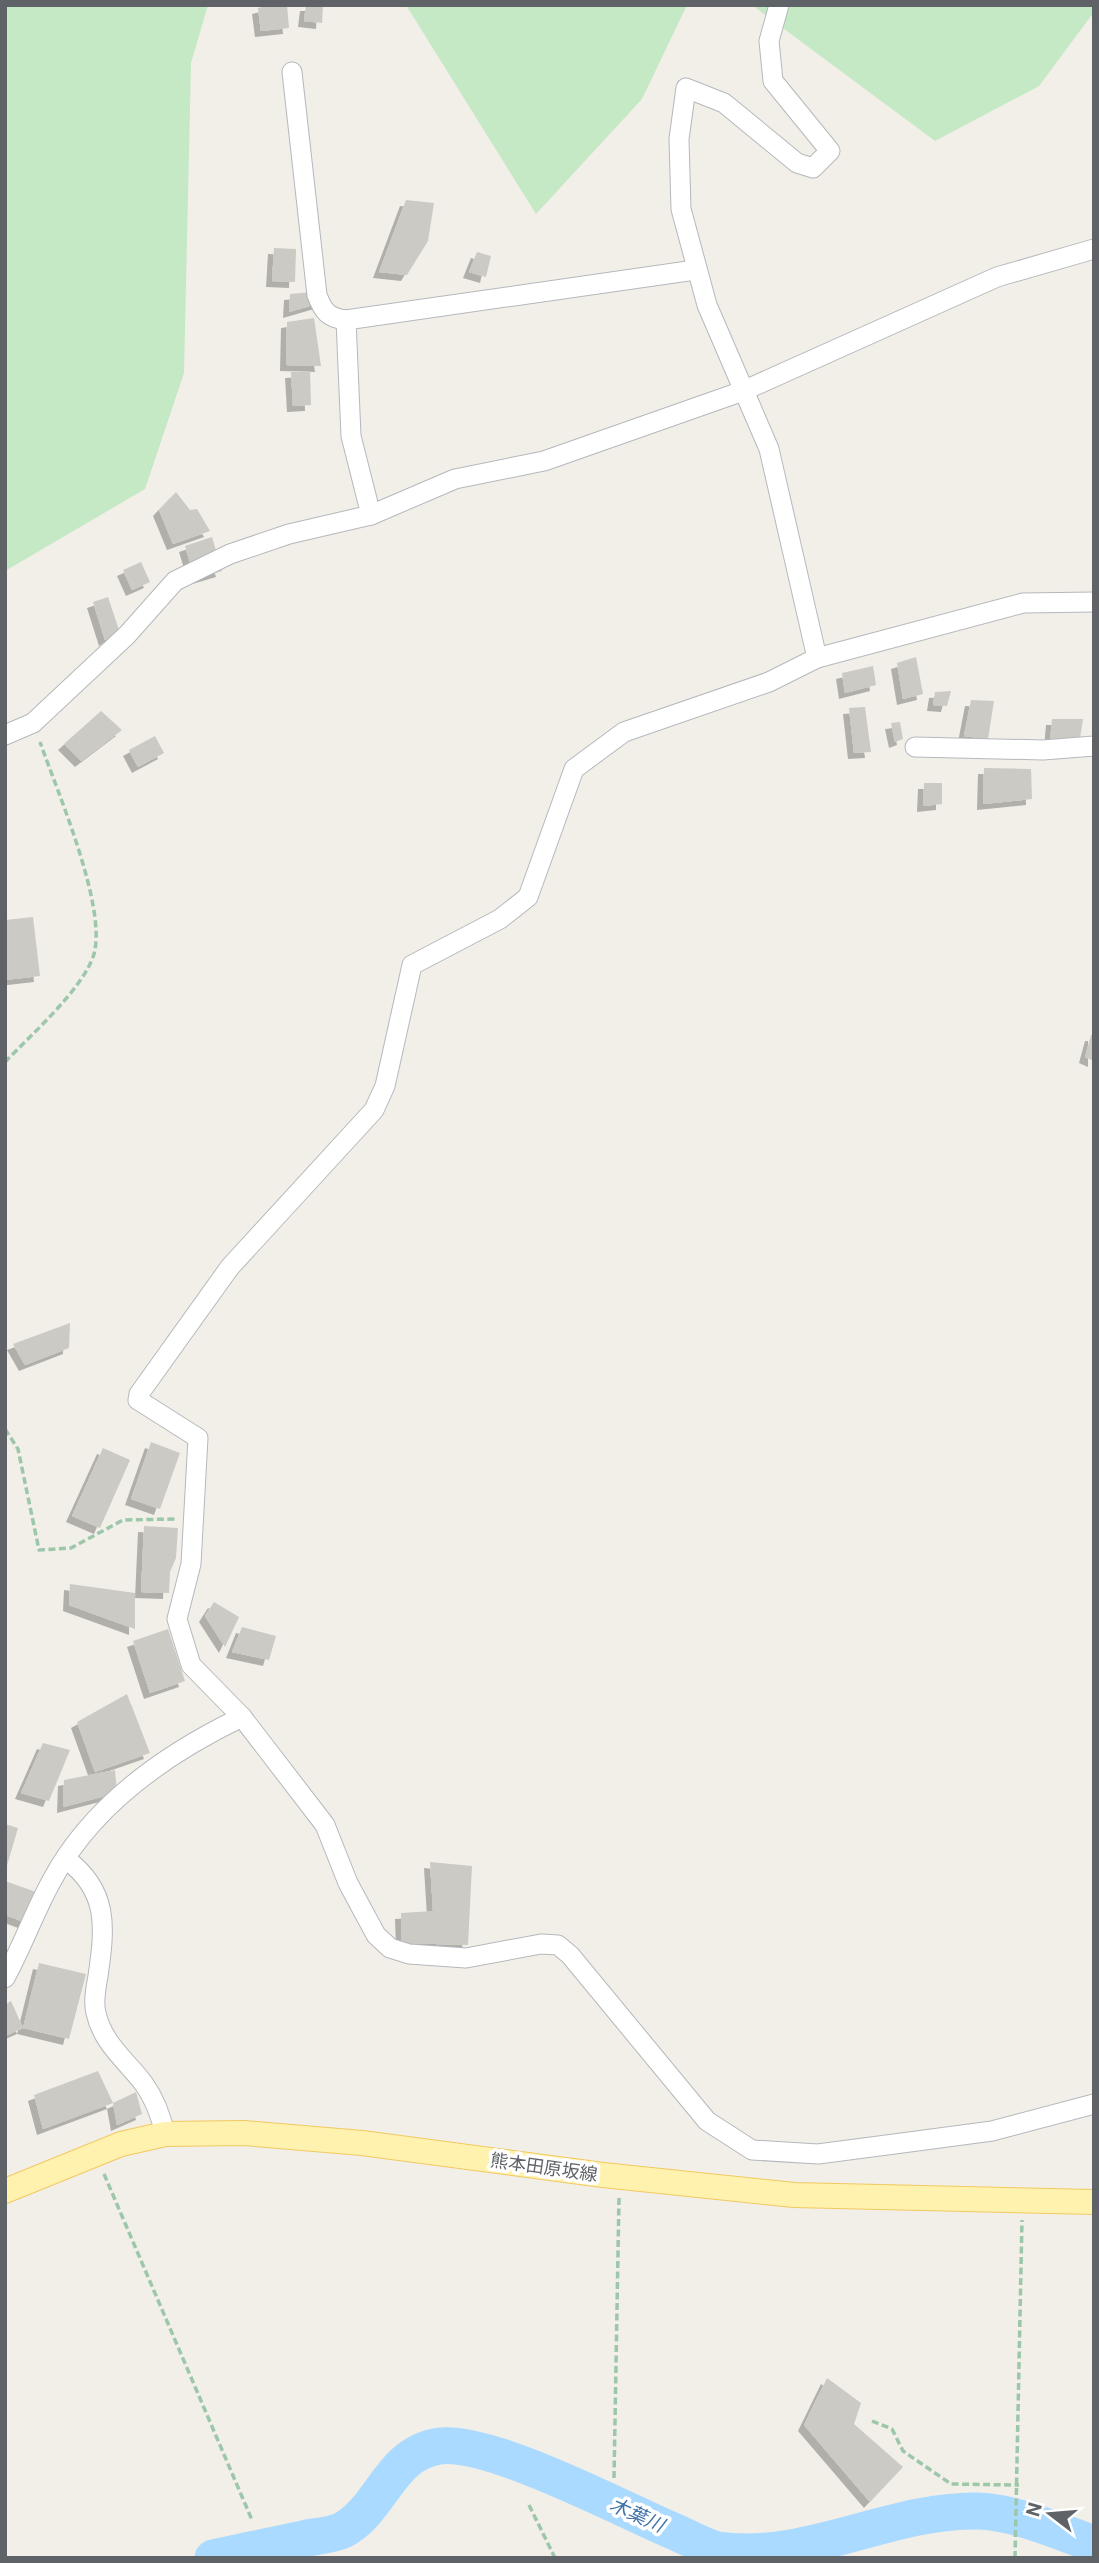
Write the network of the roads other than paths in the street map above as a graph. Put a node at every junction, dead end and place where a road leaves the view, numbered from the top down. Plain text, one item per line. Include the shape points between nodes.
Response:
1 (779, 5) edge
2 (292, 72) dead end
3 (1094, 249) edge
4 (695, 270) junction
5 (346, 320) junction
6 (743, 391) junction
7 (371, 515) junction
8 (1094, 601) edge
9 (817, 658) junction
10 (5, 735) edge
11 (1094, 746) edge
12 (915, 747) dead end
13 (242, 1717) junction
14 (66, 1859) junction
15 (5, 1978) edge
16 (1094, 2104) edge
17 (165, 2134) junction
18 (5, 2191) edge
19 (1094, 2202) edge

1 - 4 street via 769,41 773,81 830,151 813,168 797,163 724,103 686,88 679,139 681,209
2 - 5 street via 317,295 323,311
3 - 6 street via 997,277
4 - 5 street
4 - 6 street
5 - 7 street via 351,436
6 - 7 street via 544,461 455,479
6 - 9 street via 769,449
7 - 10 street via 289,534 230,554 175,581 127,635 33,723
8 - 9 street via 1023,603
9 - 13 street via 769,682 624,732 574,769 528,897 500,919 412,965 385,1086 374,1110 230,1267 139,1394 142,1405 166,1415 198,1438 191,1564 177,1619 191,1665
11 - 12 street via 1043,750
13 - 14 street via 166,1759 94,1820
13 - 16 street via 325,1825 359,1904 376,1935 390,1948 466,1958 558,1945 707,2122 752,2150 818,2154 902,2143 992,2130
14 - 15 street
14 - 17 street via 96,1892 104,1917 95,2011 103,2036 144,2085
17 - 18 main road, 熊本田原坂線 via 95,2153
17 - 19 main road, 熊本田原坂線 via 244,2133 362,2143 794,2195

